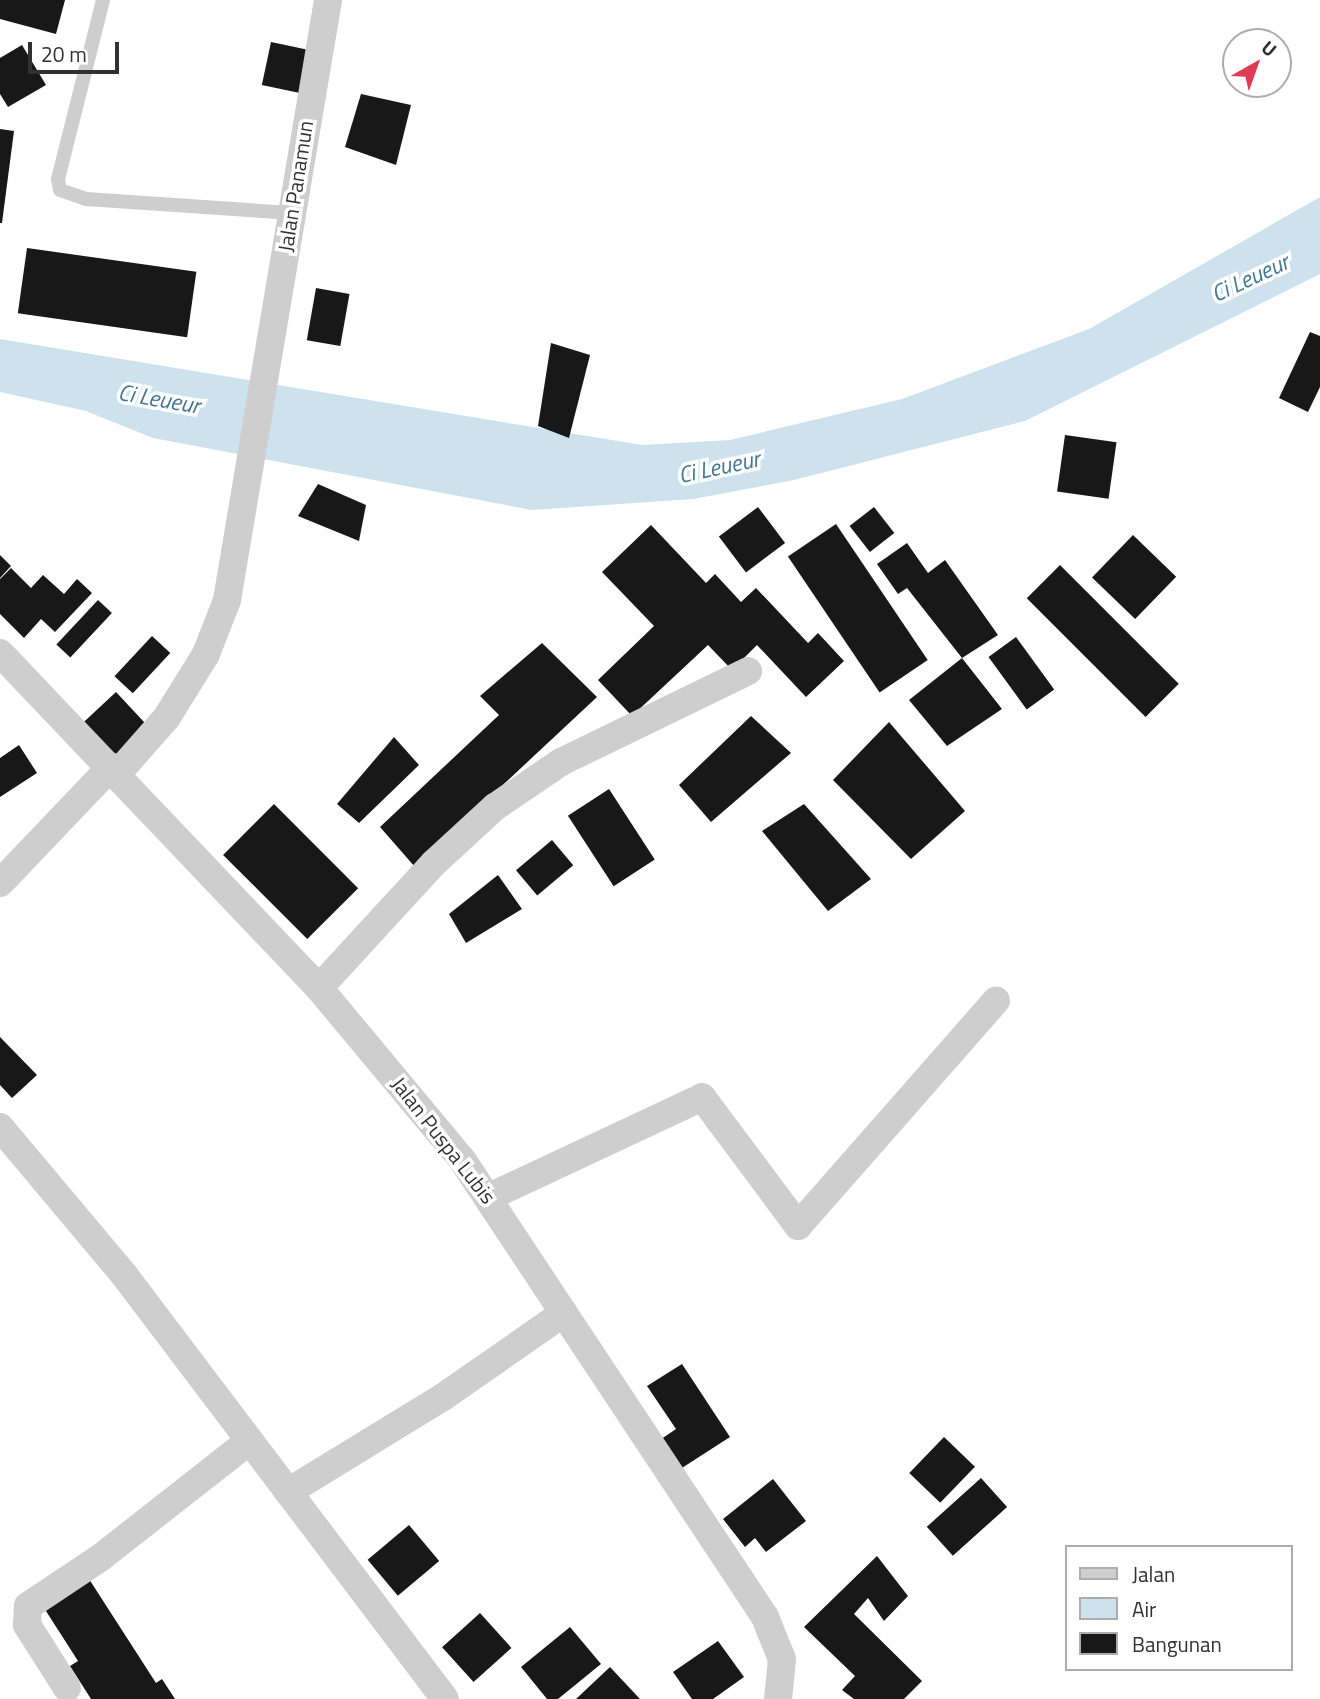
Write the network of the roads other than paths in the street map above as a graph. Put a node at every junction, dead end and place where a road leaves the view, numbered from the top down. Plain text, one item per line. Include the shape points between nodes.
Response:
1 (103, 0) edge
2 (328, 0) edge
3 (290, 214) junction
4 (0, 653) edge
5 (748, 671) dead end
6 (114, 771) junction
7 (0, 883) edge
8 (319, 988) junction
9 (996, 1001) dead end
10 (0, 1126) edge
11 (489, 1197) junction
12 (564, 1313) junction
13 (249, 1441) junction
14 (288, 1492) junction
15 (64, 1696) edge
16 (445, 1699) edge
17 (779, 1699) edge

1 - 3 lane via 58,179 60,190 86,200
2 - 3 street, Jalan Panamun
3 - 6 street, Jalan Panamun via 239,550 206,654 167,717
4 - 6 street, Jalan Puspa Lubis
5 - 8 street via 561,762 495,807 434,863
6 - 7 street, Jalan Panamun
6 - 8 street, Jalan Puspa Lubis
8 - 11 street, Jalan Puspa Lubis
9 - 11 street via 798,1226 702,1097
10 - 13 street via 125,1276
11 - 12 street, Jalan Puspa Lubis
12 - 14 street via 443,1397
12 - 17 street, Jalan Puspa Lubis via 683,1502 765,1617 782,1659
13 - 14 street
13 - 15 street via 100,1558 28,1606 27,1625
14 - 16 street

